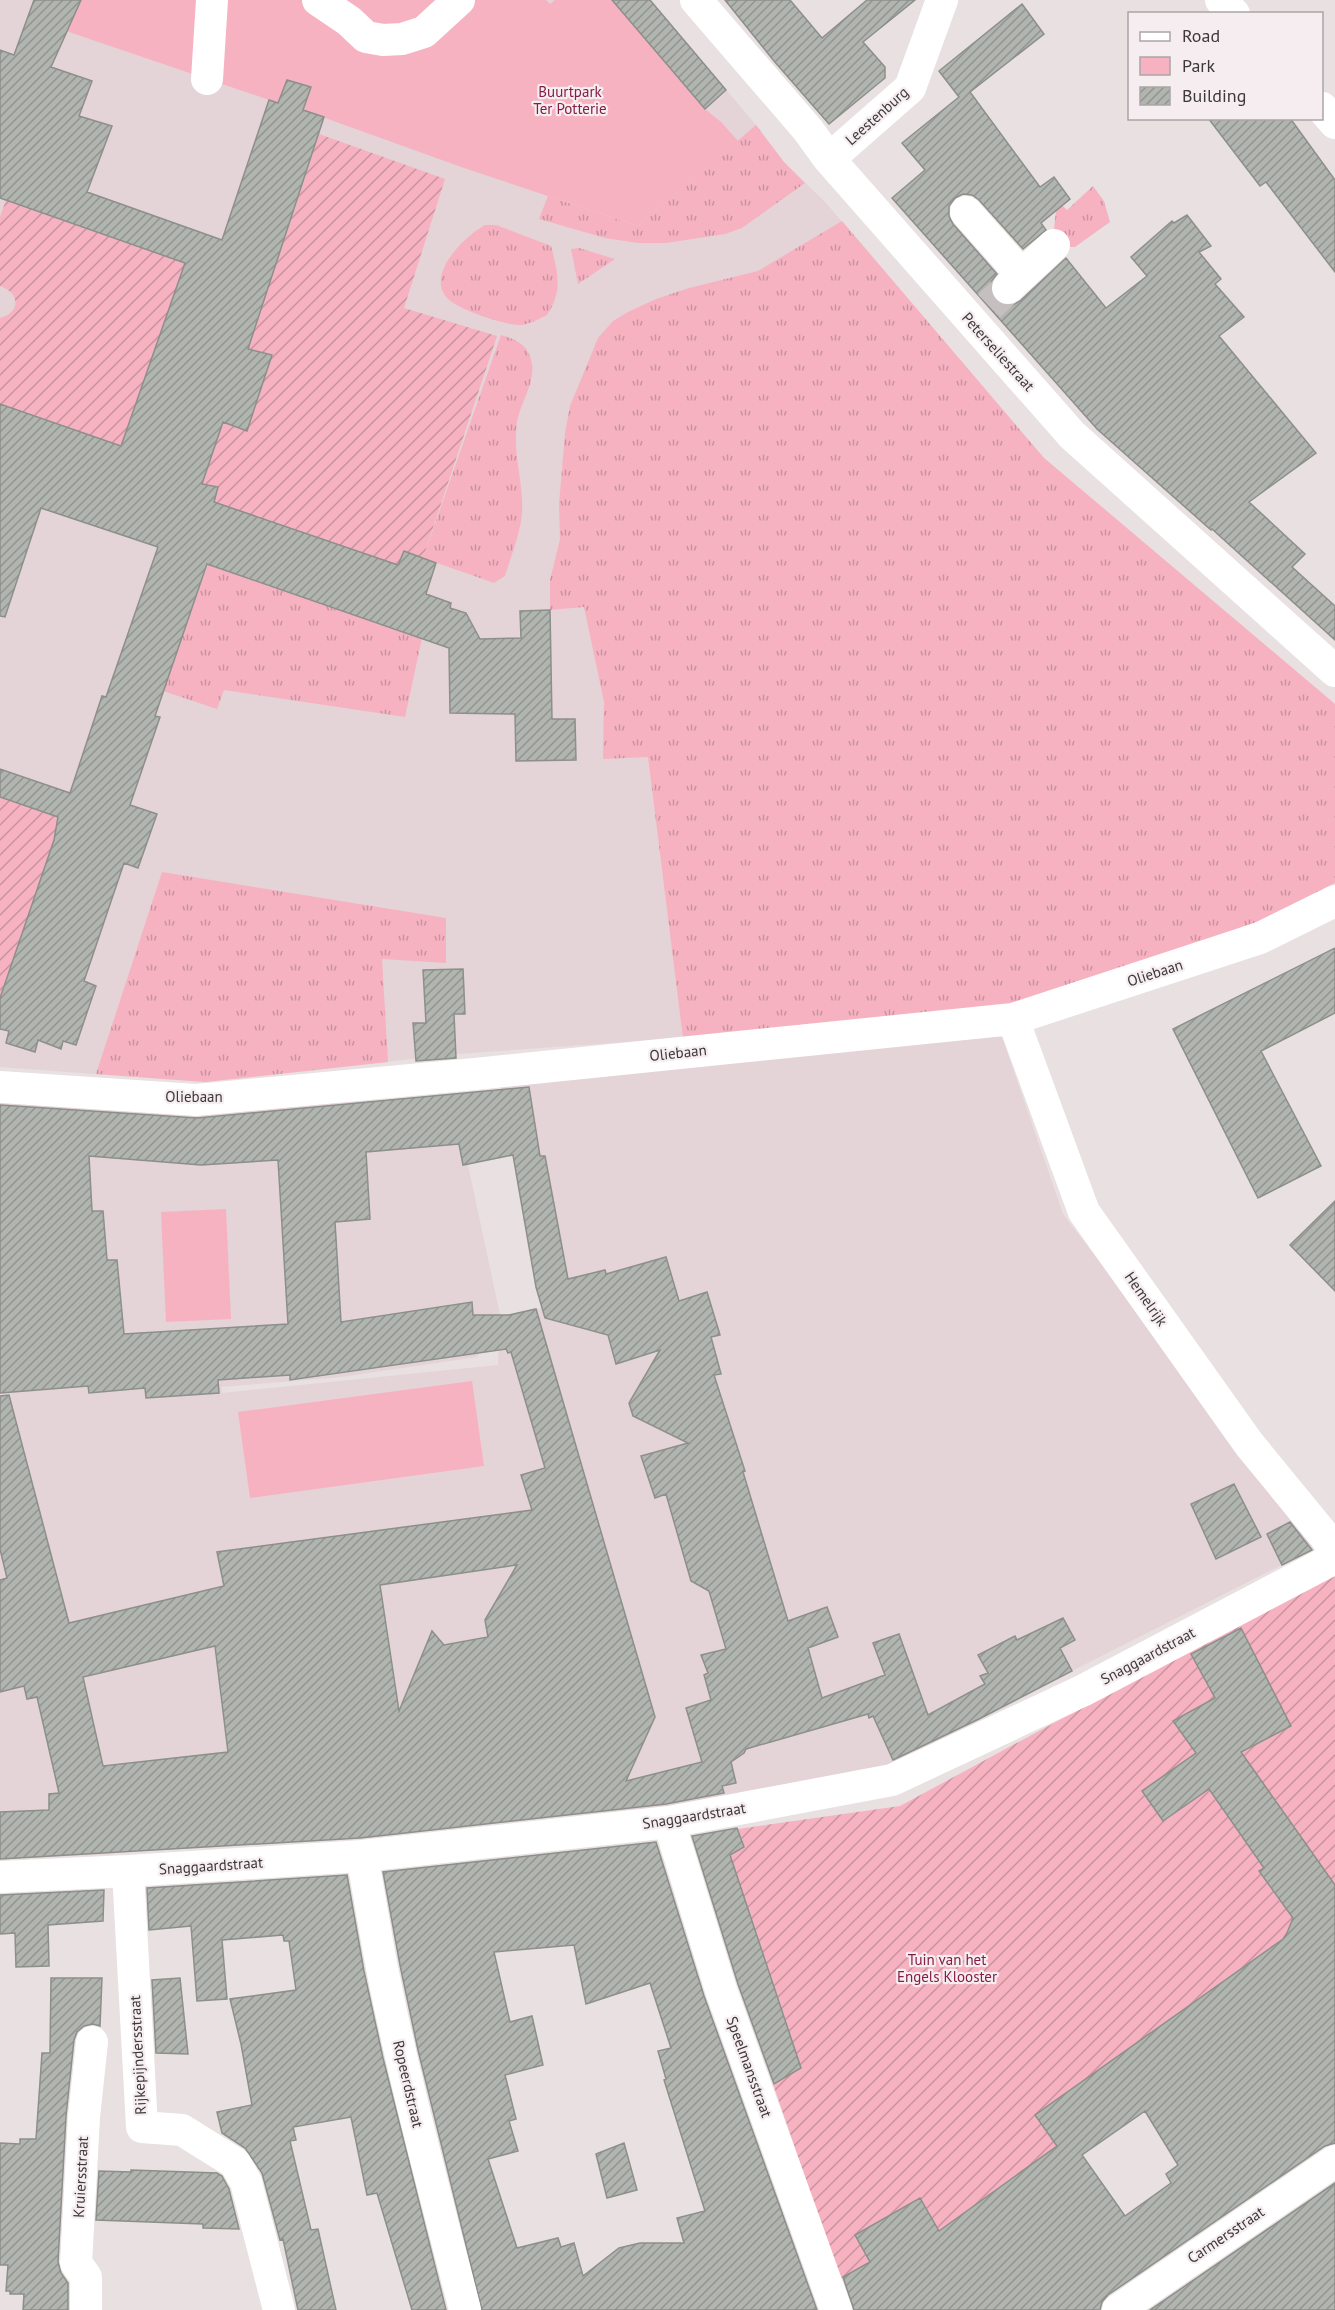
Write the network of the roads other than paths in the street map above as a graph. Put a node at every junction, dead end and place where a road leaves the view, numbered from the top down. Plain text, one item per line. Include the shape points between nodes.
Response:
1 (212, 0) edge
2 (318, 0) edge
3 (459, 0) edge
4 (696, 0) edge
5 (942, 0) edge
6 (1221, 0) edge
7 (1232, 12) edge
8 (207, 78) dead end
9 (1323, 109) edge
10 (1335, 123) edge
11 (829, 159) junction
12 (966, 212) dead end
13 (1054, 245) dead end
14 (998, 298) junction
15 (1335, 670) edge
16 (1335, 901) edge
17 (1013, 1019) junction
18 (0, 1087) edge
19 (1335, 1549) edge
20 (1335, 1558) edge
21 (669, 1822) junction
22 (362, 1856) junction
23 (128, 1871) junction
24 (0, 1877) edge
25 (92, 2042) dead end
26 (1335, 2161) edge
27 (86, 2310) edge
28 (279, 2310) edge
29 (465, 2310) edge
30 (836, 2310) edge
31 (1118, 2310) edge

1 - 8 street
2 - 3 street via 366,37 383,40 424,32
4 - 11 street, Peterseliestraat
5 - 11 street, Leestenburg via 910,88
6 - 7 street
9 - 10 street
11 - 14 street, Peterseliestraat
12 - 14 street
13 - 14 street
14 - 15 street, Peterseliestraat via 1072,435
16 - 17 street, Oliebaan via 1260,938
17 - 18 street, Oliebaan via 196,1100
17 - 19 street, Hemelrijk via 1084,1212 1249,1444
20 - 21 street, Snaggaardstraat via 1082,1691 892,1780
21 - 22 street, Snaggaardstraat
21 - 30 street, Speelmansstraat via 721,1990
22 - 23 street, Snaggaardstraat
22 - 29 street, Ropeerdstraat via 392,2013
23 - 24 street, Snaggaardstraat
23 - 28 street, Rijkepijndersstraat via 142,2127 183,2130 235,2163 246,2182
25 - 27 street, Kruiersstraat via 76,2263 86,2277
26 - 31 street, Carmersstraat

